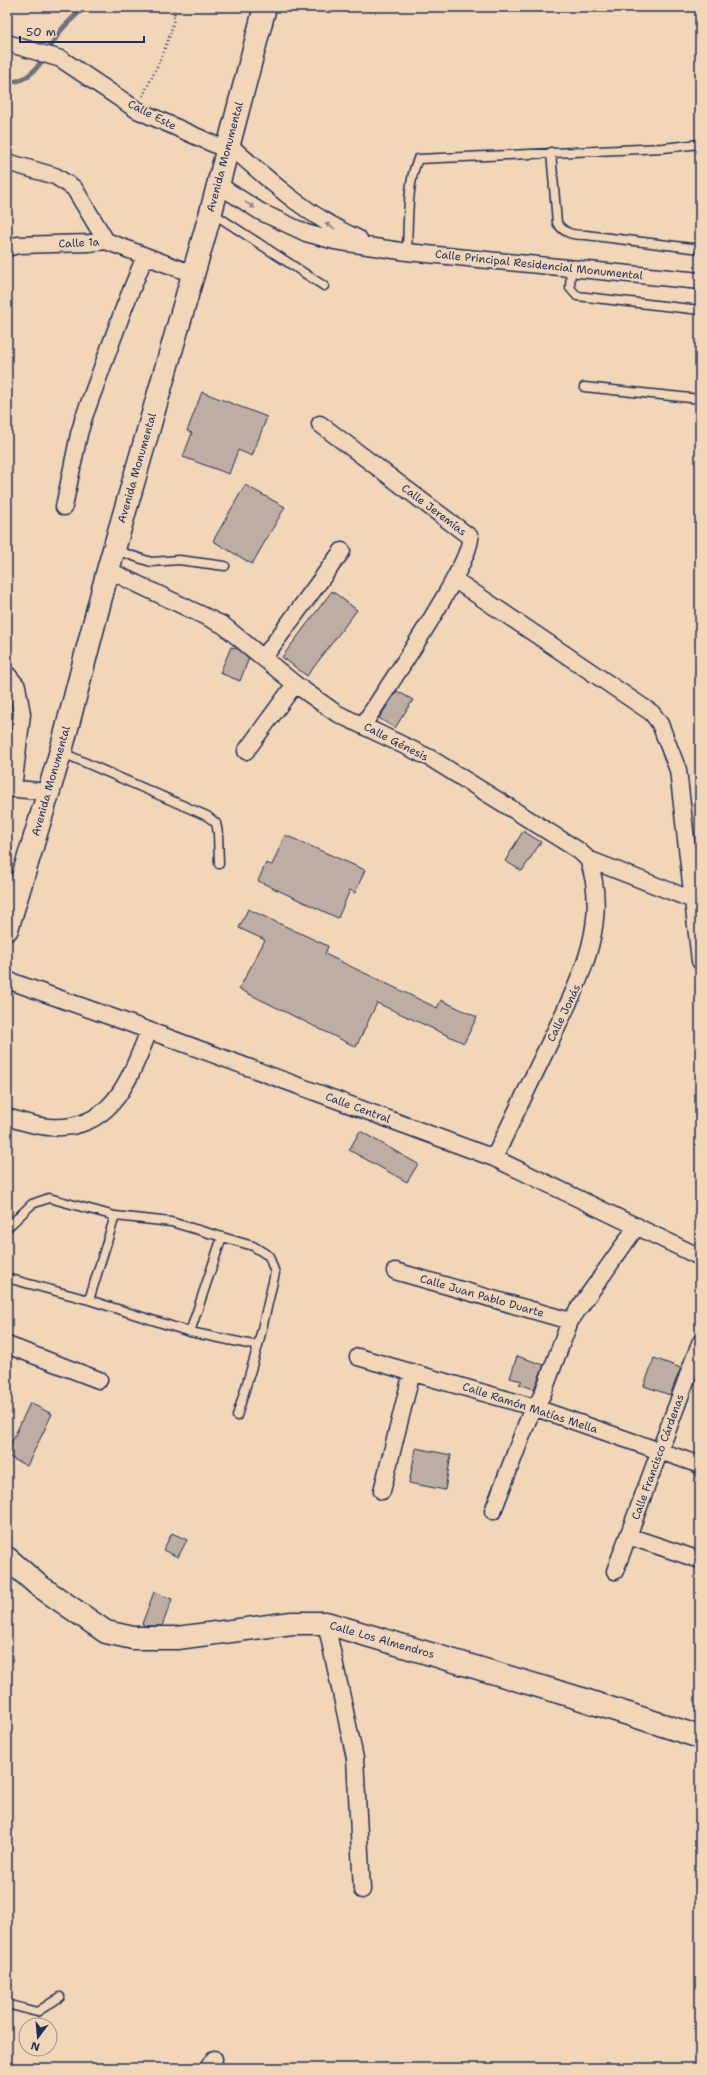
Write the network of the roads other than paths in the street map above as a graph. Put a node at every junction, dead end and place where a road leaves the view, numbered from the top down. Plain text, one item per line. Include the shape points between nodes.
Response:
1 (266, 7) edge
2 (7, 43) edge
3 (700, 144) edge
4 (227, 147) junction
5 (551, 152) junction
6 (7, 162) edge
7 (217, 184) junction
8 (284, 194) junction
9 (211, 212) junction
10 (268, 216) junction
11 (106, 241) junction
12 (7, 248) edge
13 (379, 248) junction
14 (700, 249) edge
15 (407, 252) junction
16 (145, 256) junction
17 (571, 268) junction
18 (193, 274) junction
19 (700, 281) edge
20 (324, 286) dead end
21 (700, 310) edge
22 (584, 387) dead end
23 (700, 398) edge
24 (320, 424) dead end
25 (64, 507) dead end
26 (114, 550) junction
27 (342, 552) dead end
28 (225, 566) dead end
29 (108, 570) junction
30 (455, 580) junction
31 (264, 657) junction
32 (7, 674) edge
33 (295, 684) junction
34 (364, 725) junction
35 (61, 751) junction
36 (246, 751) dead end
37 (10, 788) edge
38 (48, 792) junction
39 (588, 859) junction
40 (219, 864) dead end
41 (693, 900) junction
42 (7, 929) edge
43 (700, 961) edge
44 (7, 980) edge
45 (149, 1031) junction
46 (7, 1117) edge
47 (494, 1158) junction
48 (115, 1216) junction
49 (637, 1226) junction
50 (7, 1228) edge
51 (222, 1237) junction
52 (700, 1257) edge
53 (395, 1271) dead end
54 (7, 1278) edge
55 (89, 1300) junction
56 (570, 1321) junction
57 (190, 1332) junction
58 (7, 1345) edge
59 (700, 1345) edge
60 (258, 1346) junction
61 (358, 1356) dead end
62 (412, 1372) junction
63 (99, 1380) dead end
64 (533, 1407) junction
65 (237, 1416) dead end
66 (660, 1451) junction
67 (700, 1465) edge
68 (382, 1491) dead end
69 (493, 1511) dead end
70 (628, 1536) junction
71 (7, 1558) edge
72 (700, 1560) edge
73 (615, 1571) dead end
74 (326, 1623) junction
75 (700, 1737) edge
76 (362, 1890) dead end
77 (60, 1998) dead end
78 (7, 2004) edge

1 - 4 main road, Avenida Monumental
2 - 4 street, Calle Este via 61,59 137,110
3 - 5 lane via 663,148
4 - 7 main road, Avenida Monumental
4 - 8 street, Calle Principal Residencial Monumental
5 - 14 lane via 558,222 563,230 572,235
5 - 15 lane via 418,159 412,180
6 - 11 street via 55,176 74,188
7 - 9 main road, Avenida Monumental
7 -> 10 street, Calle Principal Residencial Monumental
8 - 10 street
13 -> 8 street, Calle Principal Residencial Monumental via 321,220
9 - 18 main road, Avenida Monumental
9 - 20 lane
10 - 13 street, Calle Principal Residencial Monumental via 306,233
11 - 12 street, Calle 1a via 18,245
11 - 16 street, Calle 1a
13 - 15 street, Calle Principal Residencial Monumental
15 - 17 street, Calle Principal Residencial Monumental
16 - 18 street, Calle 1a
16 - 25 street via 84,417
17 - 19 street, Calle Principal Residencial Monumental
17 - 21 lane via 570,288 577,296
18 - 26 main road, Avenida Monumental
22 - 23 lane
24 - 30 street, Calle Jeremías via 470,537 471,544
26 - 28 lane via 151,562 179,560
26 - 29 main road, Avenida Monumental
27 - 31 street
29 - 31 street, Calle Génesis via 223,625
29 - 35 main road, Avenida Monumental
30 - 34 street, Calle Jeremías
30 - 41 street via 652,713 660,724 678,770
31 - 33 street, Calle Génesis
32 - 37 street via 17,686 22,714
33 - 34 street, Calle Génesis via 336,713
33 - 36 street
34 - 39 street, Calle Génesis via 430,758 578,850
35 - 38 main road, Avenida Monumental
35 - 40 lane via 208,816 216,823
37 - 38 street
38 - 42 main road, Avenida Monumental
39 - 41 street, Calle Génesis
39 - 47 street, Calle Jonás via 594,877 596,903 589,955
41 - 43 street
44 - 45 street, Calle Central
45 - 46 street via 132,1073 106,1112 81,1124 66,1127 48,1127
45 - 47 street, Calle Central
47 - 49 street, Calle Central
48 - 50 lane via 49,1198 32,1204
48 - 51 lane via 170,1222
48 - 55 lane
49 - 52 street, Calle Central
49 - 56 street
51 - 57 lane
51 - 60 lane via 253,1246 269,1256 275,1272
53 - 56 street, Calle Juan Pablo Duarte
54 - 55 lane
55 - 57 lane
56 - 64 street via 543,1393
57 - 60 lane
58 - 63 street
59 - 66 street, Calle Francisco Cárdenas
60 - 65 lane
61 - 62 street, Calle Ramón Matías Mella
62 - 64 street, Calle Ramón Matías Mella
62 - 68 street
64 - 66 street, Calle Ramón Matías Mella
64 - 69 street
66 - 67 street, Calle Ramón Matías Mella
66 - 70 street, Calle Francisco Cárdenas
70 - 72 street
70 - 73 street, Calle Francisco Cárdenas
71 - 74 main road, Calle Los Almendros via 38,1585 106,1632 133,1638 177,1638 292,1623
74 - 75 main road, Calle Los Almendros
74 - 76 street via 355,1758
77 - 78 lane via 37,2012

